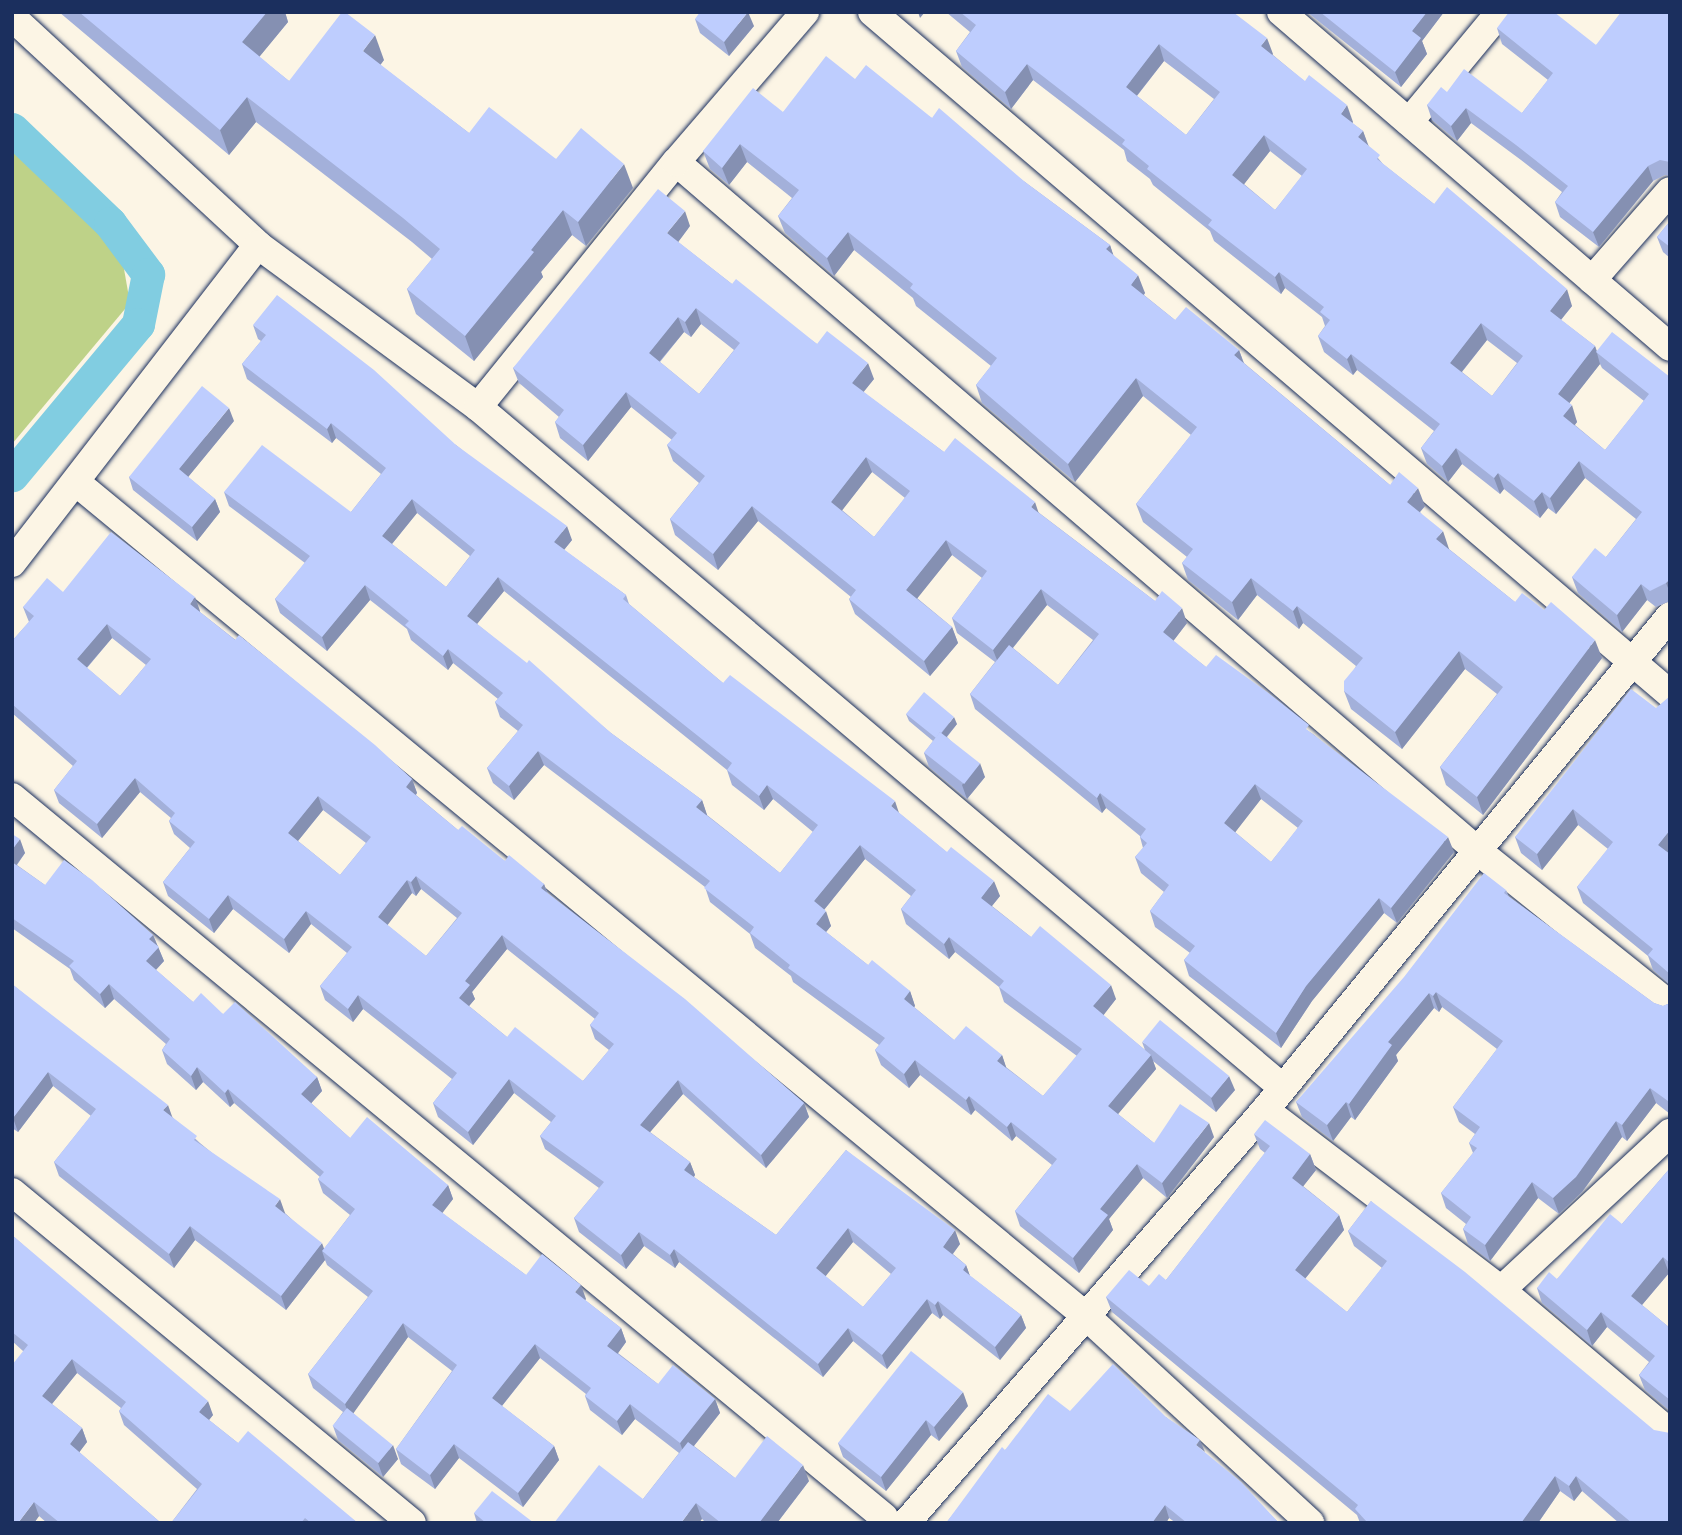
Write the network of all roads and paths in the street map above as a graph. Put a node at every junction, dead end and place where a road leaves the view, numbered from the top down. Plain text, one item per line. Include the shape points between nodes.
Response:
1 (804, 12) edge
2 (872, 12) edge
3 (1281, 12) edge
4 (1500, 12) edge
5 (12, 17) edge
6 (1409, 122) junction
7 (676, 162) junction
8 (1670, 191) edge
9 (258, 245) junction
10 (1592, 280) junction
11 (1670, 347) edge
12 (478, 407) junction
13 (77, 483) junction
14 (12, 563) edge
15 (1670, 616) edge
16 (1634, 662) junction
17 (1670, 694) edge
18 (12, 797) edge
19 (1478, 851) junction
20 (1670, 1005) edge
21 (1283, 1088) junction
22 (1265, 1110) junction
23 (1670, 1133) edge
24 (12, 1192) edge
25 (1501, 1290) junction
26 (1086, 1316) junction
27 (1670, 1433) edge
28 (890, 1521) edge
29 (412, 1523) edge
30 (1310, 1523) edge

1 - 7 street
2 - 16 street
3 - 6 street
4 - 6 street
5 - 9 street
6 - 10 street
7 - 12 street
7 - 19 street
8 - 10 street
9 - 12 street
9 - 13 street
10 - 11 street
12 - 21 street
13 - 14 street
13 - 26 street
15 - 16 street
16 - 17 street
16 - 19 street
18 - 28 street
19 - 20 street
19 - 21 street
21 - 22 street
22 - 25 street
22 - 26 street
23 - 25 street
24 - 29 street
25 - 27 street
26 - 28 street
26 - 30 street

